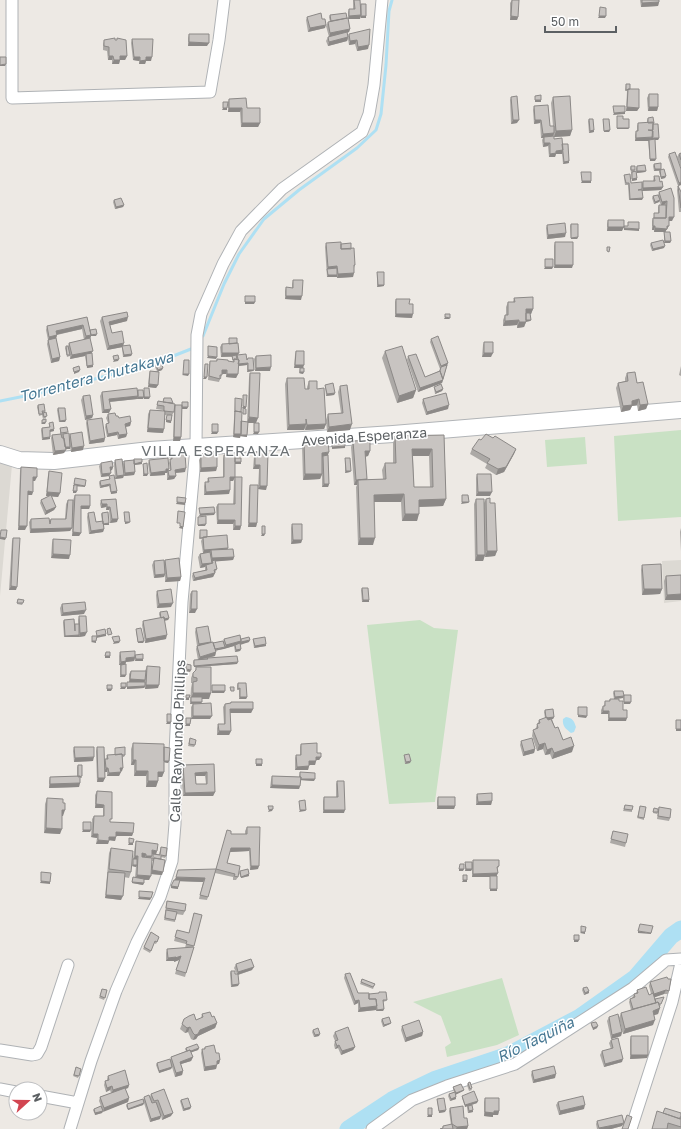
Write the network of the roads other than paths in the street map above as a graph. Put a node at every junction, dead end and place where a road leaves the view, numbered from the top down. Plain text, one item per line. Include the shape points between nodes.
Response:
1 (12, 0) edge
2 (224, 0) edge
3 (382, 0) edge
4 (681, 410) edge
5 (196, 447) junction
6 (0, 454) edge
7 (681, 959) edge
8 (681, 963) edge
9 (68, 965) dead end
10 (676, 1003) edge
11 (0, 1050) edge
12 (48, 1097) edge
13 (78, 1102) junction
14 (70, 1129) edge
15 (372, 1129) edge
16 (631, 1129) edge

1 - 2 street via 12,98 210,92
3 - 5 street, Calle Raymundo Phillips via 374,85 369,114 362,132 282,189 241,231 201,314 197,337
4 - 5 main road, Avenida Esperanza via 393,434
5 - 6 main road, Avenida Esperanza via 54,461 20,460
5 - 13 street, Calle Raymundo Phillips via 182,602 172,861 160,897 116,991
7 - 15 street via 666,960 633,988 515,1064 412,1100
8 - 10 street
9 - 11 street via 38,1054
10 - 16 street
12 - 13 street
13 - 14 street, Calle Raymundo Phillips

